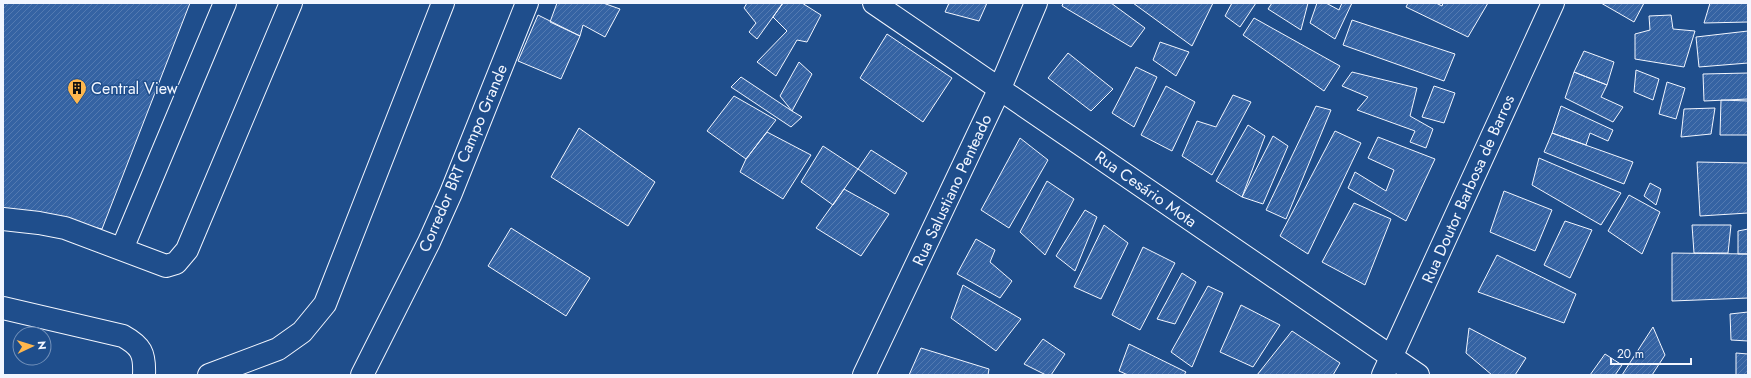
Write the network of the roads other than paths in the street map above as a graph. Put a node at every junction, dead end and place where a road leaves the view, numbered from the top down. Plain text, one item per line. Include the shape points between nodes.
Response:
1 (225, 3) edge
2 (291, 3) edge
3 (443, 3) edge
4 (527, 3) edge
5 (874, 3) edge
6 (1036, 3) edge
7 (1552, 3) edge
8 (1000, 88) junction
9 (3, 219) edge
10 (122, 249) junction
11 (3, 308) edge
12 (1388, 366) edge
13 (144, 375) edge
14 (209, 375) edge
15 (362, 375) edge
16 (864, 375) edge
17 (1418, 375) edge

1 - 10 street
2 - 10 street via 182,258 166,266
3 - 14 street via 325,304 302,332 278,349
4 - 15 street, Corredor BRT Campo Grande via 451,193
5 - 8 street, Rua Cesário Mota
6 - 8 street, Rua Salustiano Penteado
7 - 12 street, Rua Doutor Barbosa de Barros
8 - 12 street, Rua Cesário Mota
8 - 16 street, Rua Salustiano Penteado
9 - 10 street via 65,228
11 - 13 street via 123,336 136,344 141,352
12 - 17 street, Rua Cesário Mota

